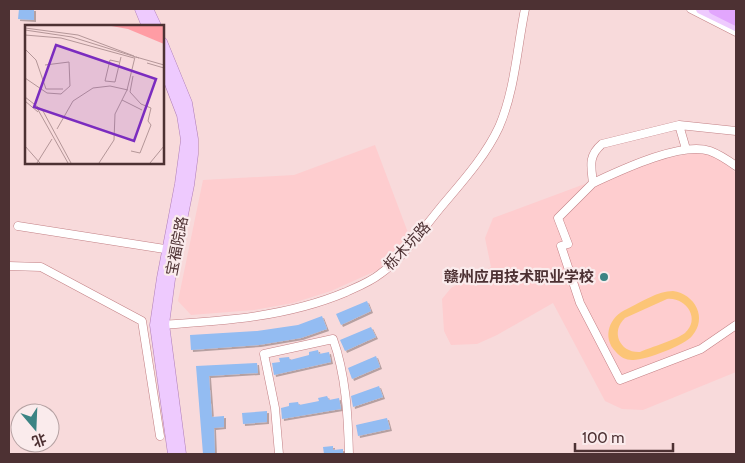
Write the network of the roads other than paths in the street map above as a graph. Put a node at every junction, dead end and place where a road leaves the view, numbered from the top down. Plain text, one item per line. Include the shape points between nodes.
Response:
1 (140, 9) edge
2 (148, 9) edge
3 (525, 9) edge
4 (691, 9) edge
5 (701, 9) edge
6 (714, 9) edge
7 (732, 9) edge
8 (736, 11) edge
9 (736, 20) edge
10 (147, 25) edge
11 (156, 25) edge
12 (736, 26) edge
13 (736, 32) edge
14 (164, 47) edge
15 (164, 68) edge
16 (679, 125) junction
17 (736, 131) edge
18 (686, 149) junction
19 (736, 166) edge
20 (593, 184) junction
21 (18, 226) dead end
22 (172, 250) junction
23 (9, 266) edge
24 (160, 325) junction
25 (736, 325) edge
26 (160, 436) dead end
27 (173, 454) edge
28 (181, 454) edge
29 (279, 454) edge
30 (349, 454) edge

1 - 10 main road
2 - 11 main road
3 - 24 street, 栎木坑路 via 510,93 499,127 485,152 413,242 380,275 331,298 290,311
4 - 13 street
5 - 12 main road
6 - 9 highway
7 - 8 highway
14 - 22 main road, 宝福院路 via 187,103 193,139 189,185
15 - 22 main road, 宝福院路 via 182,115 186,140
16 - 17 street
16 - 18 street
16 - 20 street via 602,144 592,157
18 - 19 street via 709,150
18 - 20 street
20 - 25 street via 558,218 568,244 561,246 580,303 620,380 701,348
21 - 22 street
22 - 24 main road, 宝福院路
23 - 26 street via 41,267 142,321
24 - 27 main road, 宝福院路
24 - 28 main road, 宝福院路
29 - 30 street via 275,408 264,354 333,339 340,360

